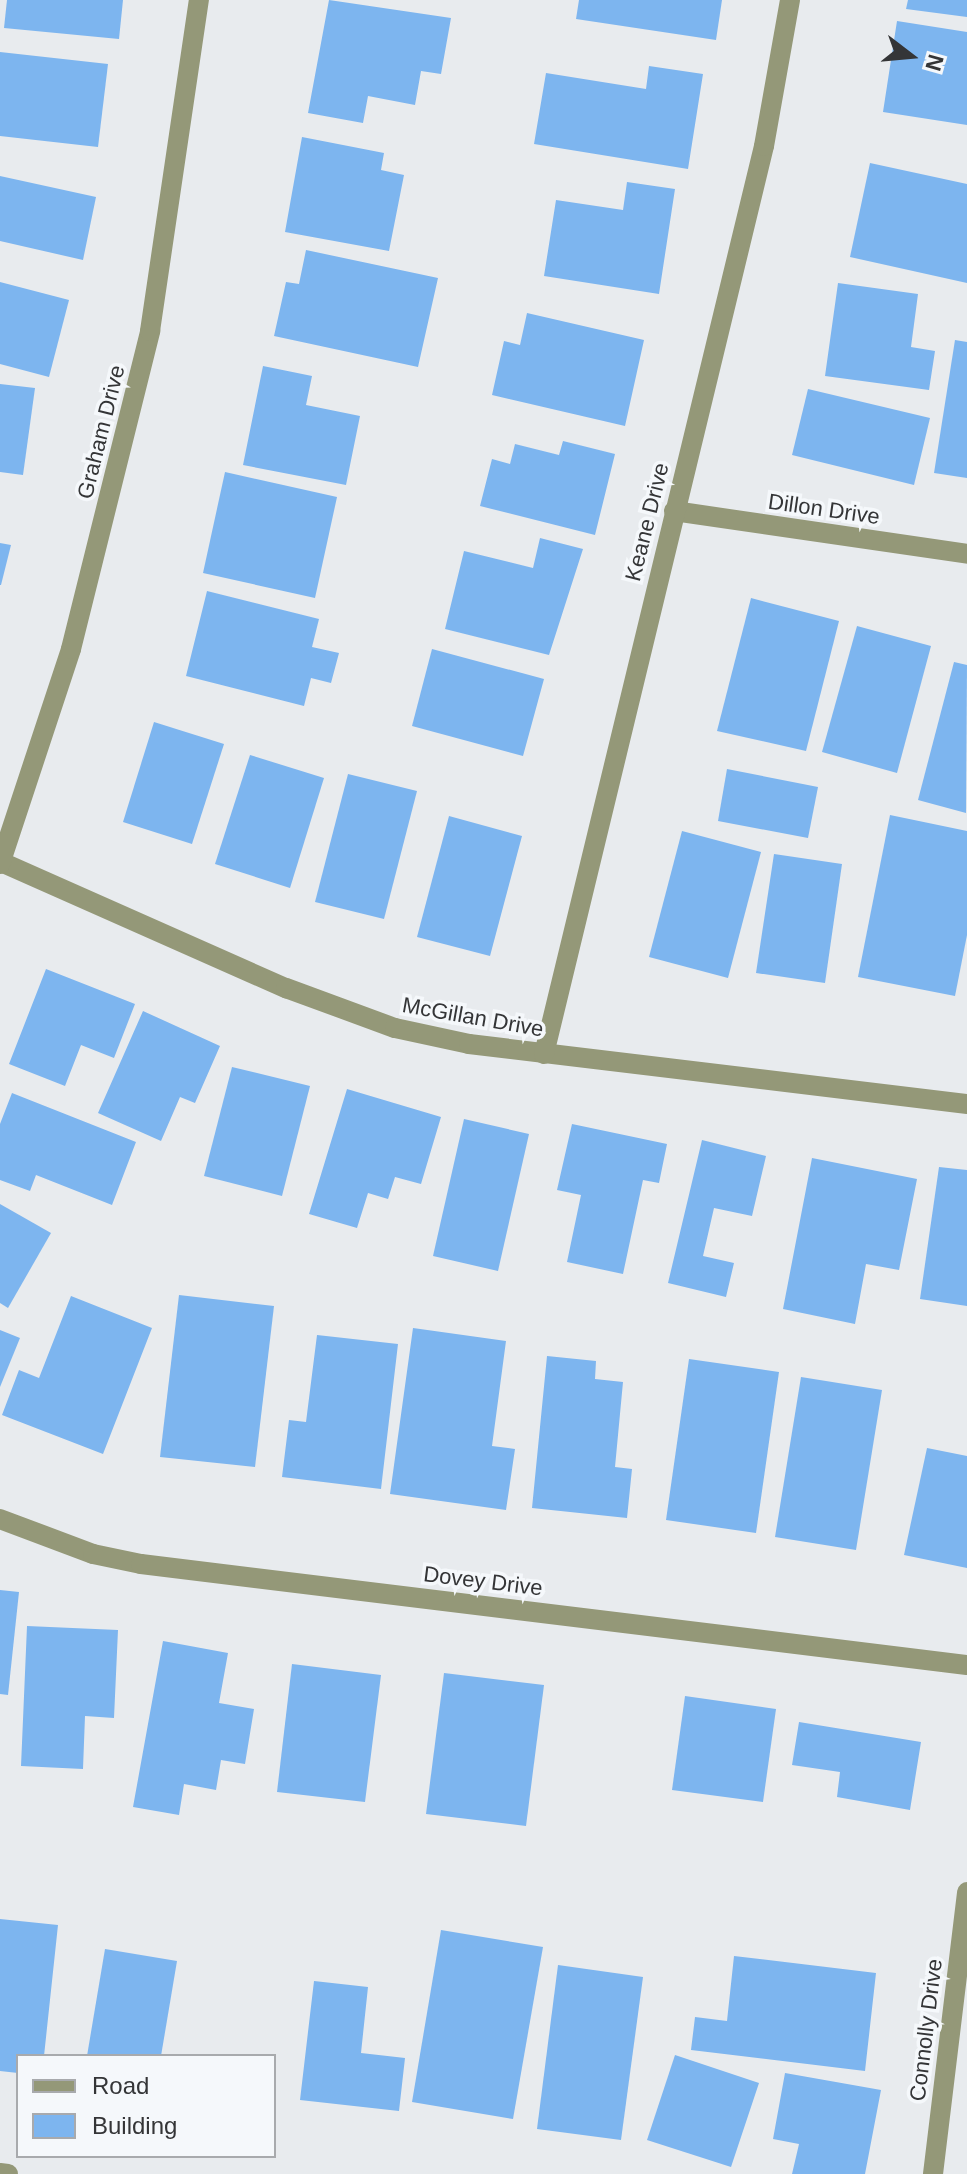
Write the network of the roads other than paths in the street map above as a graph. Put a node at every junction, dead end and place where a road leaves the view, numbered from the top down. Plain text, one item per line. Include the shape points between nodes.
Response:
1 (199, 0) edge
2 (790, 0) edge
3 (674, 511) junction
4 (967, 554) edge
5 (0, 863) edge
6 (544, 1054) junction
7 (967, 1104) edge
8 (0, 1519) edge
9 (967, 1665) edge
10 (967, 1892) edge
11 (0, 2173) edge
12 (8, 2174) edge
13 (933, 2174) edge

1 - 5 street, Graham Drive via 150,331 71,649
2 - 3 street, Keane Drive via 764,146
3 - 4 street, Dillon Drive
3 - 6 street, Keane Drive
5 - 6 street, McGillan Drive via 340,1011 469,1044
6 - 7 street, McGillan Drive
8 - 9 street, Dovey Drive via 93,1554 141,1564
10 - 13 street, Connolly Drive
11 - 12 street

